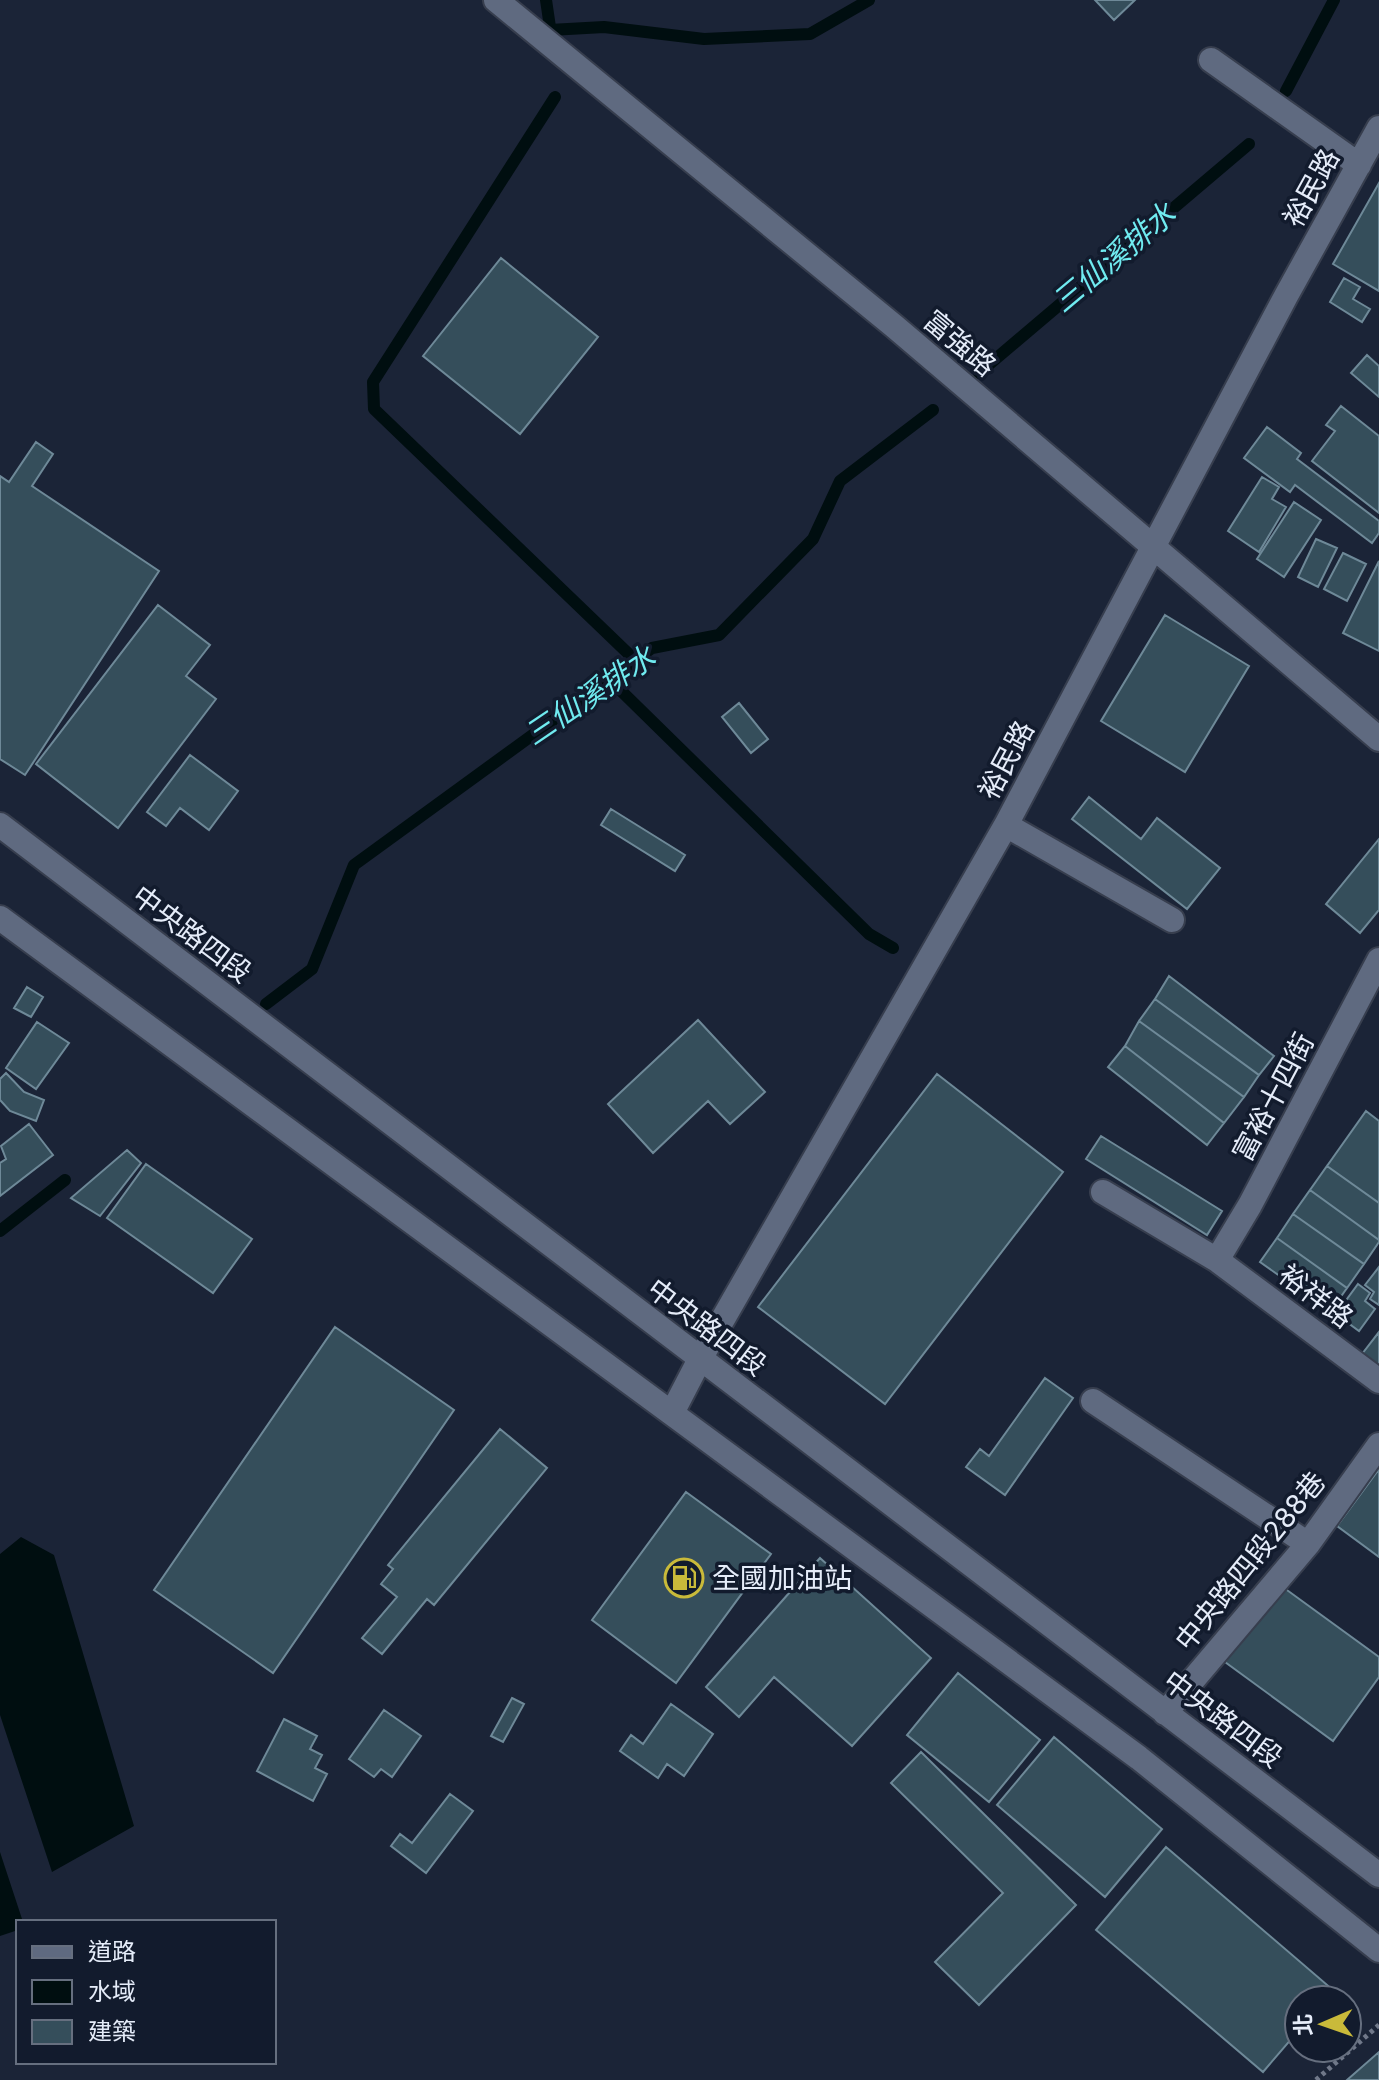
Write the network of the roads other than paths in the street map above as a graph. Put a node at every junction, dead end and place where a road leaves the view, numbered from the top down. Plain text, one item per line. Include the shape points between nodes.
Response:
1 (496, 0) edge
2 (1211, 60) dead end
3 (1379, 128) edge
4 (1359, 165) junction
5 (1153, 545) junction
6 (1379, 739) edge
7 (0, 825) edge
8 (1006, 825) junction
9 (0, 918) edge
10 (1172, 920) dead end
11 (1379, 960) edge
12 (1103, 1192) dead end
13 (1217, 1260) junction
14 (700, 1359) junction
15 (1379, 1381) edge
16 (1093, 1401) dead end
17 (672, 1413) junction
18 (1379, 1445) edge
19 (1308, 1544) junction
20 (1165, 1713) junction
21 (1379, 1875) edge
22 (1379, 1950) edge

1 - 5 street, 富強路
2 - 4 street
3 - 4 street, 裕民路
4 - 5 street, 裕民路
5 - 6 street, 富強路
5 - 8 street, 裕民路
7 - 14 street, 中央路四段
8 - 10 street
8 - 14 street, 裕民路
9 - 17 street
11 - 13 street, 富裕十四街
12 - 13 street, 裕祥路
13 - 15 street, 裕祥路
14 - 17 street, 裕民路
14 - 20 street, 中央路四段
16 - 19 street
17 - 22 street via 1139,1758
18 - 19 street, 中央路四段288巷
19 - 20 street, 中央路四段288巷
20 - 21 street, 中央路四段

